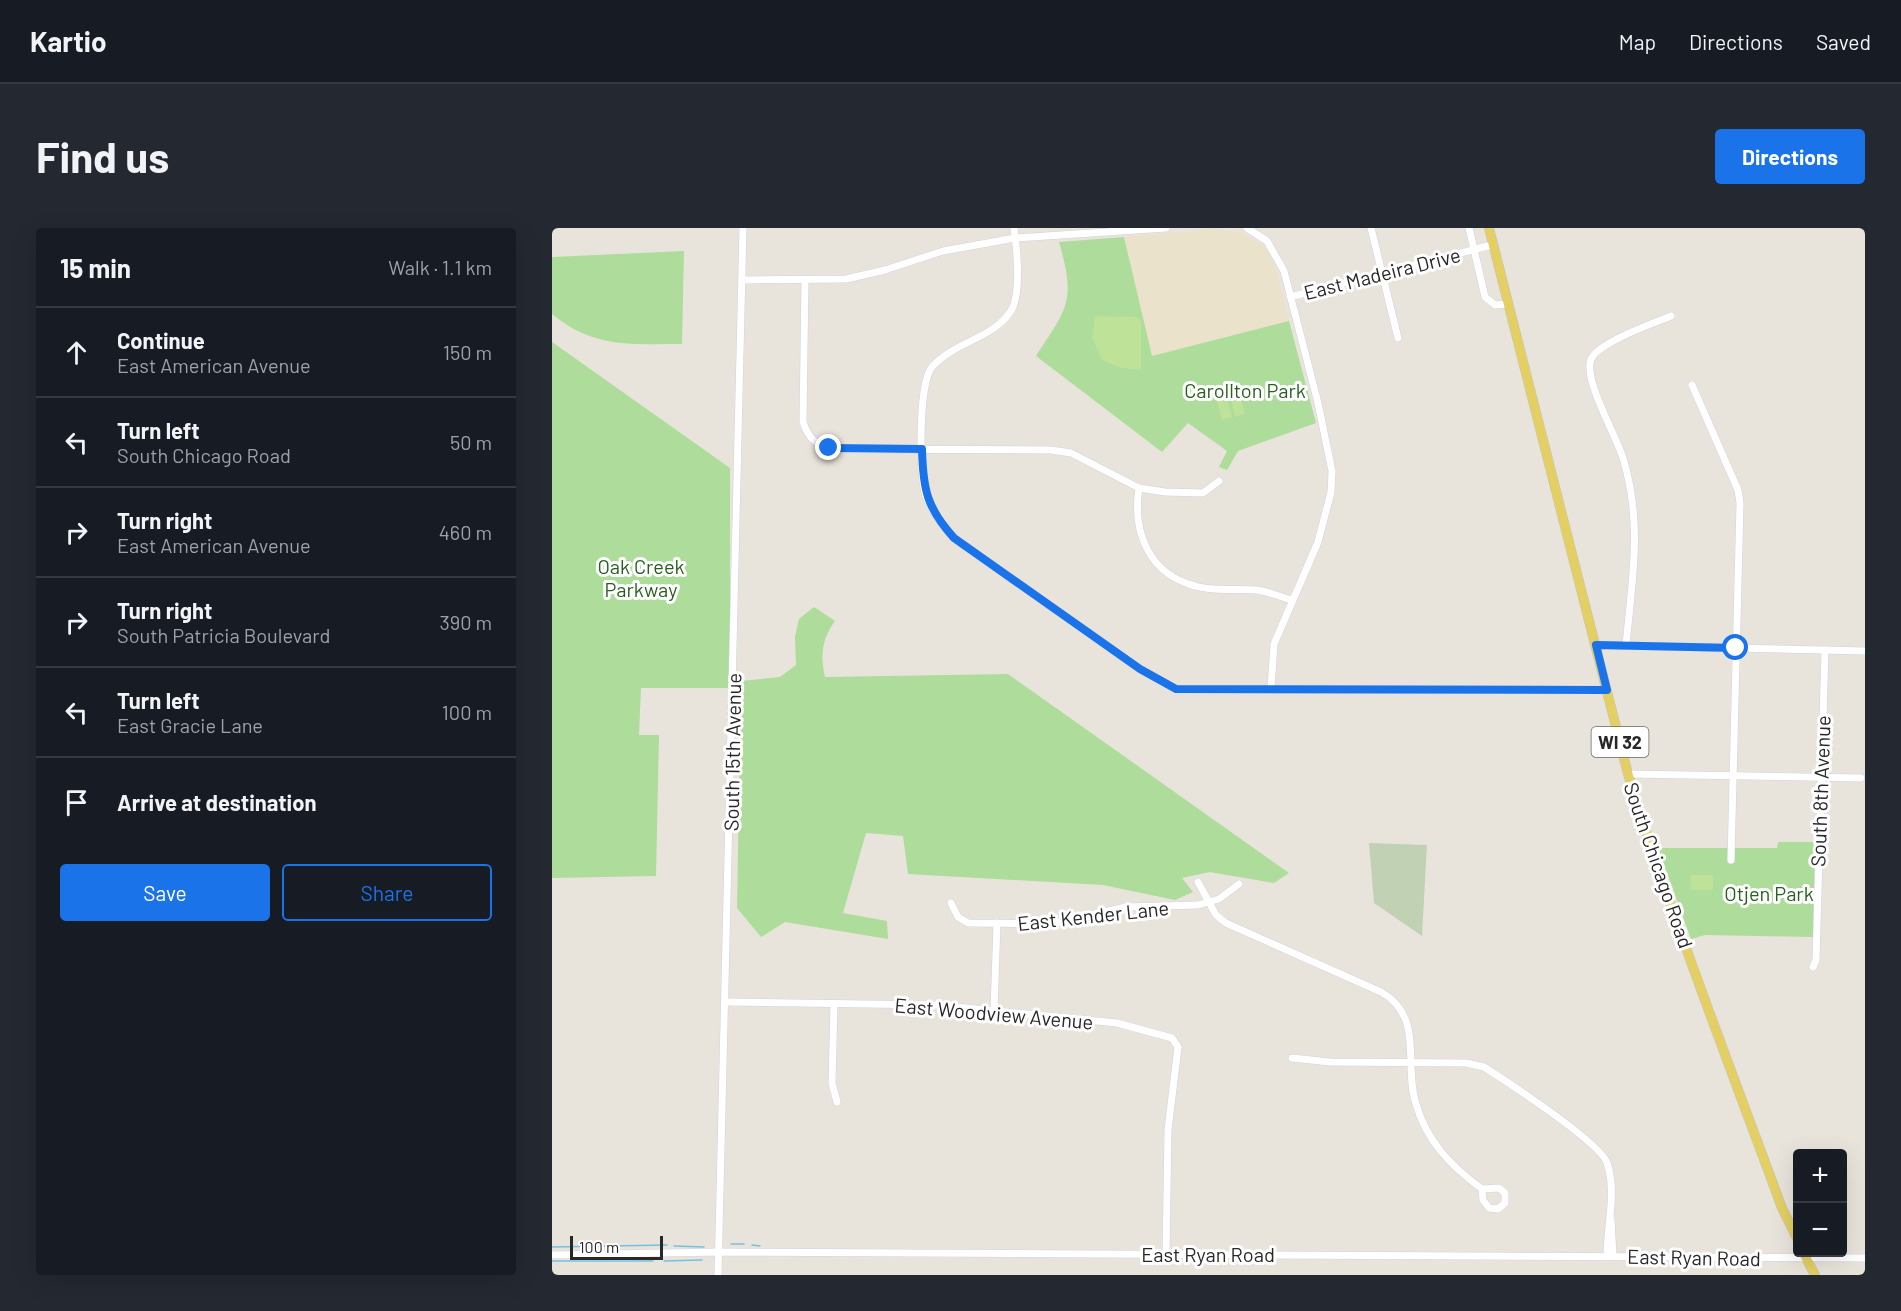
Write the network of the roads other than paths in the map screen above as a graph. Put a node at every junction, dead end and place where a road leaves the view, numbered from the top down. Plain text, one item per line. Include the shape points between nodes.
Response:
1 (742, 228) edge
2 (1014, 228) edge
3 (1166, 228) edge
4 (1247, 228) edge
5 (1371, 228) edge
6 (1469, 228) edge
7 (1489, 228) edge
8 (1015, 238) junction
9 (1492, 245) junction
10 (1474, 250) junction
11 (1383, 273) junction
12 (742, 280) junction
13 (805, 280) junction
14 (1290, 297) junction
15 (1508, 304) junction
16 (1671, 316) dead end
17 (1398, 338) dead end
18 (1692, 385) dead end
19 (922, 449) junction
20 (1219, 481) dead end
21 (1139, 488) junction
22 (1292, 600) junction
23 (1596, 645) junction
24 (1626, 645) junction
25 (1736, 648) junction
26 (1825, 650) junction
27 (1865, 651) edge
28 (1271, 688) junction
29 (1607, 690) junction
30 (1628, 774) junction
31 (1734, 776) junction
32 (1820, 777) junction
33 (1861, 778) dead end
34 (1731, 860) dead end
35 (1198, 882) dead end
36 (1239, 884) dead end
37 (1208, 902) junction
38 (951, 903) dead end
39 (997, 924) junction
40 (1814, 967) dead end
41 (726, 1002) junction
42 (834, 1004) junction
43 (994, 1011) junction
44 (1292, 1058) dead end
45 (1411, 1063) junction
46 (837, 1102) dead end
47 (1482, 1189) dead end
48 (1793, 1231) edge
49 (719, 1252) junction
50 (1166, 1254) junction
51 (552, 1255) edge
52 (1793, 1255) edge
53 (1610, 1256) junction
54 (1806, 1257) edge
55 (1845, 1257) edge
56 (1865, 1258) edge
57 (718, 1275) edge
58 (1815, 1275) edge

1 - 12 street, South 15th Avenue
2 - 8 street
3 - 8 street
4 - 14 street via 1267,241 1278,256
5 - 11 street
6 - 10 street
7 - 9 main road, South Chicago Road / WI 32
8 - 13 street via 943,251 846,279
8 - 19 street via 1014,306 1005,320 931,368 922,388
9 - 10 street, East Madeira Drive
9 - 15 main road, South Chicago Road / WI 32
10 - 11 street, East Madeira Drive
10 - 15 street via 1485,297 1495,305
11 - 14 street, East Madeira Drive
11 - 17 street
12 - 13 street
12 - 41 street, South 15th Avenue
13 - 19 street via 806,434 816,444 829,448
14 - 22 street via 1332,471 1331,492 1318,542
15 - 23 main road, South Chicago Road / WI 32
16 - 24 street via 1601,347 1591,360 1589,371 1617,442 1634,502 1636,537
18 - 25 street via 1738,490
19 - 21 street via 1071,453
19 - 28 street via 926,495 936,517 954,538 1140,669 1176,689
20 - 21 street via 1203,493
21 - 22 street via 1136,508 1140,535 1150,556 1170,575 1194,586 1259,590
22 - 28 street via 1274,644
23 - 24 street
23 - 29 main road, South Chicago Road / WI 32
24 - 25 street
25 - 26 street
25 - 31 street
26 - 27 street
26 - 32 street, South 8th Avenue
28 - 29 street
29 - 30 main road, South Chicago Road / WI 32
30 - 31 street
30 - 48 main road, South Chicago Road / WI 32 via 1655,862
31 - 32 street
31 - 34 street
32 - 33 street
32 - 40 street, South 8th Avenue
35 - 37 street
36 - 37 street, East Kender Lane via 1225,896
37 - 39 street, East Kender Lane via 1119,908 1051,924
37 - 45 street via 1221,919 1237,930 1390,997 1409,1024
38 - 39 street, East Kender Lane via 964,921
39 - 43 street
41 - 42 street, East Woodview Avenue
41 - 49 street, South 15th Avenue
42 - 43 street, East Woodview Avenue via 936,1005
42 - 46 street via 832,1083
43 - 50 street, East Woodview Avenue via 1133,1026 1177,1043 1168,1130
44 - 45 street
45 - 47 street via 1415,1102 1429,1134 1451,1165
45 - 53 street via 1466,1063 1484,1067 1589,1141 1606,1159 1610,1175
49 - 50 street, East Ryan Road
49 - 51 street, East Ryan Road
49 - 57 street, South 15th Avenue
50 - 53 street, East Ryan Road
52 - 53 street, East Ryan Road
54 - 58 main road
55 - 56 street, East Ryan Road

